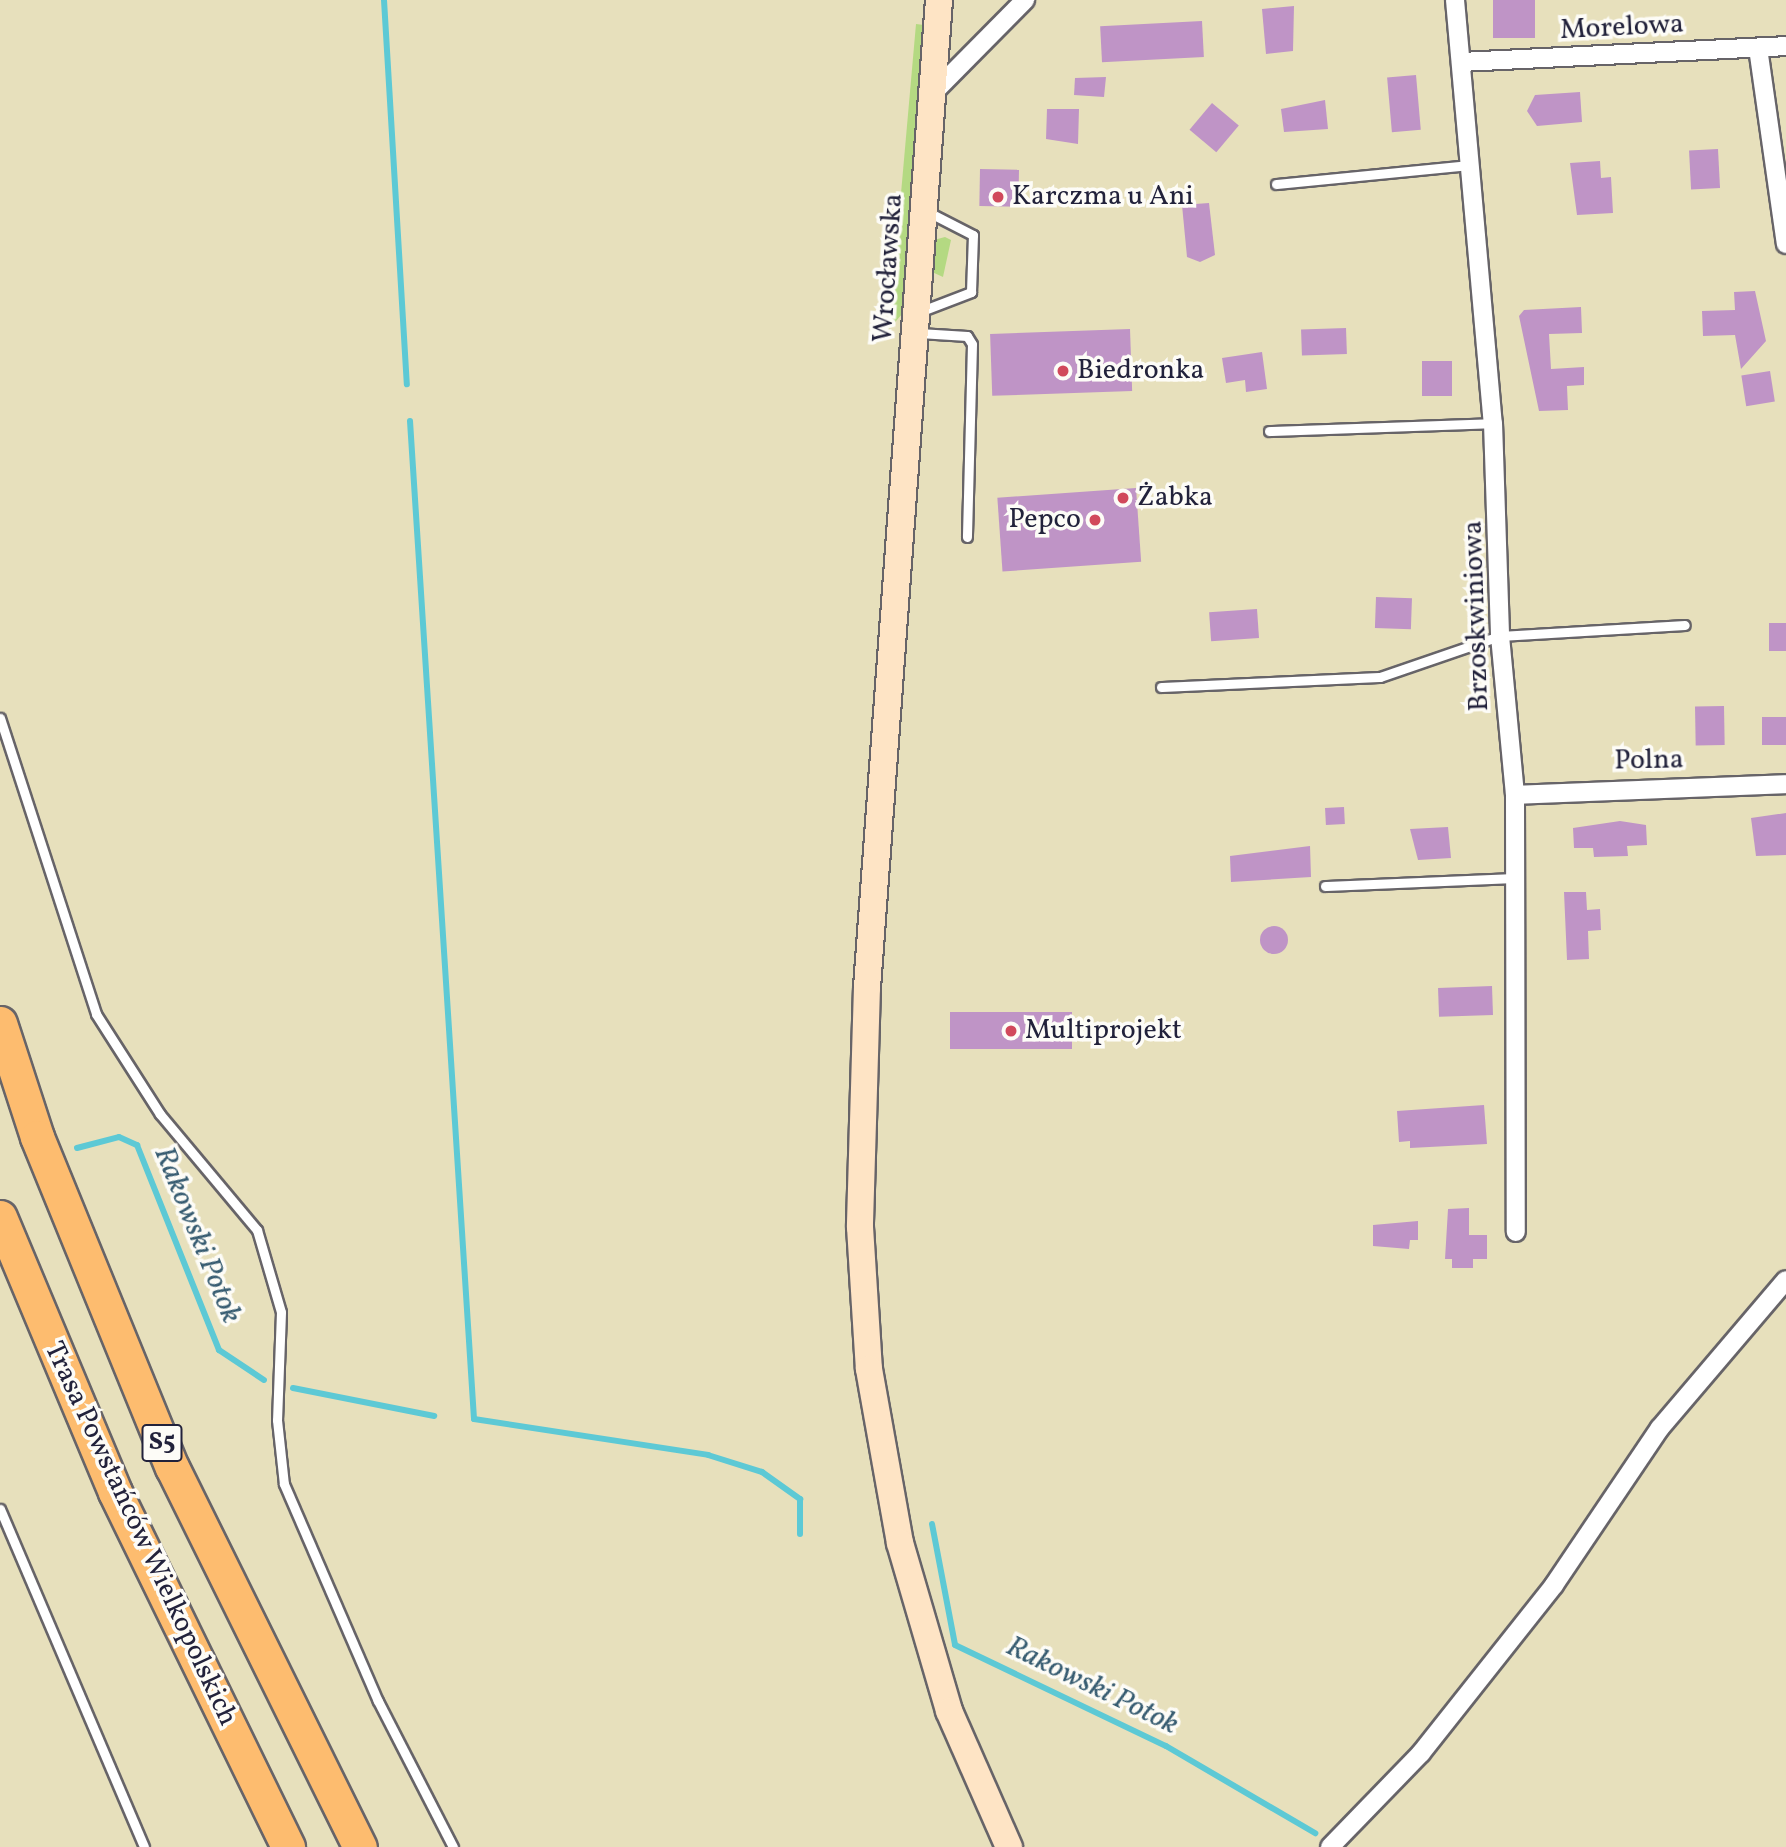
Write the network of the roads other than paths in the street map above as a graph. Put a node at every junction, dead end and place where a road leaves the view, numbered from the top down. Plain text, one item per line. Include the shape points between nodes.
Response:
1 (939, 0) edge
2 (1025, 0) edge
3 (1455, 0) edge
4 (1786, 46) edge
5 (1758, 48) junction
6 (1461, 62) junction
7 (933, 93) junction
8 (1470, 165) junction
9 (1276, 184) dead end
10 (924, 210) junction
11 (1786, 244) edge
12 (916, 323) junction
13 (1493, 423) junction
14 (1269, 431) dead end
15 (967, 537) dead end
16 (1685, 625) dead end
17 (1500, 636) junction
18 (1161, 687) dead end
19 (0, 718) edge
20 (1786, 784) edge
21 (1514, 795) junction
22 (1516, 878) junction
23 (1325, 886) dead end
24 (0, 1023) edge
25 (0, 1217) edge
26 (1516, 1232) dead end
27 (1786, 1280) edge
28 (0, 1509) edge
29 (144, 1847) edge
30 (288, 1847) edge
31 (360, 1847) edge
32 (453, 1847) edge
33 (1009, 1847) edge
34 (1331, 1847) edge

1 - 7 main road, Wrocławska
2 - 7 street
3 - 6 street, Brzoskwiniowa
4 - 5 street, Morelowa
5 - 6 street, Morelowa
5 - 11 street
6 - 8 street, Brzoskwiniowa
7 - 10 main road, Wrocławska
8 - 9 lane
8 - 13 street, Brzoskwiniowa
10 - 12 main road, Wrocławska
10 - 12 lane via 973,234 971,292
12 - 15 lane via 967,337 972,344
12 - 33 main road, Wrocławska via 863,1064 865,1330 887,1486 911,1588 949,1711
13 - 14 lane
13 - 17 street, Brzoskwiniowa
16 - 17 lane
17 - 18 lane via 1380,677
17 - 21 street, Brzoskwiniowa
19 - 32 lane via 96,1014 160,1114 257,1230 281,1312 277,1420 284,1484 378,1701
20 - 21 street, Polna
21 - 22 street, Brzoskwiniowa
22 - 23 lane
22 - 26 street, Brzoskwiniowa
24 - 31 highway, Trasa Powstańców Wielkopolskich / S5 via 37,1137 172,1467
25 - 30 highway, Trasa Powstańców Wielkopolskich / S5 via 115,1492
27 - 34 street via 1660,1428 1554,1585 1421,1753
28 - 29 lane

